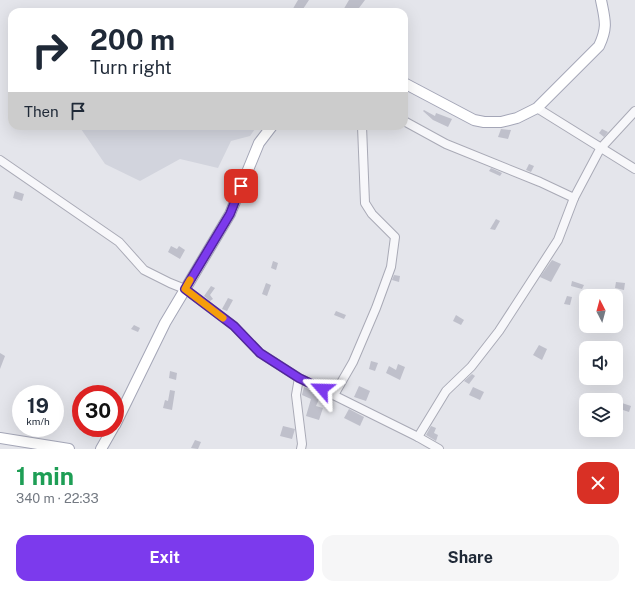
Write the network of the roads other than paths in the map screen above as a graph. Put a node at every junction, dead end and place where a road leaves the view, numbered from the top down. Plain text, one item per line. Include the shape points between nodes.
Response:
1 (601, 0) edge
2 (408, 85) edge
3 (537, 108) junction
4 (635, 111) edge
5 (408, 123) edge
6 (269, 130) edge
7 (362, 130) edge
8 (600, 149) junction
9 (0, 160) edge
10 (635, 169) edge
11 (574, 198) junction
12 (185, 289) junction
13 (299, 378) junction
14 (334, 395) junction
15 (124, 407) edge
16 (108, 437) edge
17 (418, 437) junction
18 (0, 438) edge
19 (69, 449) edge
20 (101, 449) edge
21 (301, 449) edge
22 (439, 449) edge

1 - 3 main road via 606,24 605,34 599,46
2 - 3 main road via 474,120 484,122 502,122
3 - 8 street
4 - 8 street
5 - 11 street via 446,144
6 - 12 main road via 259,143 230,214
7 - 14 street via 365,203 372,214 395,237 391,267 378,301 353,362
8 - 10 street
8 - 11 street
9 - 12 street via 118,242 144,270
11 - 17 street via 558,240 499,331 471,366 446,391
12 - 13 street via 234,326 260,353
12 - 15 main road
13 - 14 street
13 - 21 street via 296,395
14 - 17 street
16 - 20 main road
17 - 22 street
18 - 19 main road

